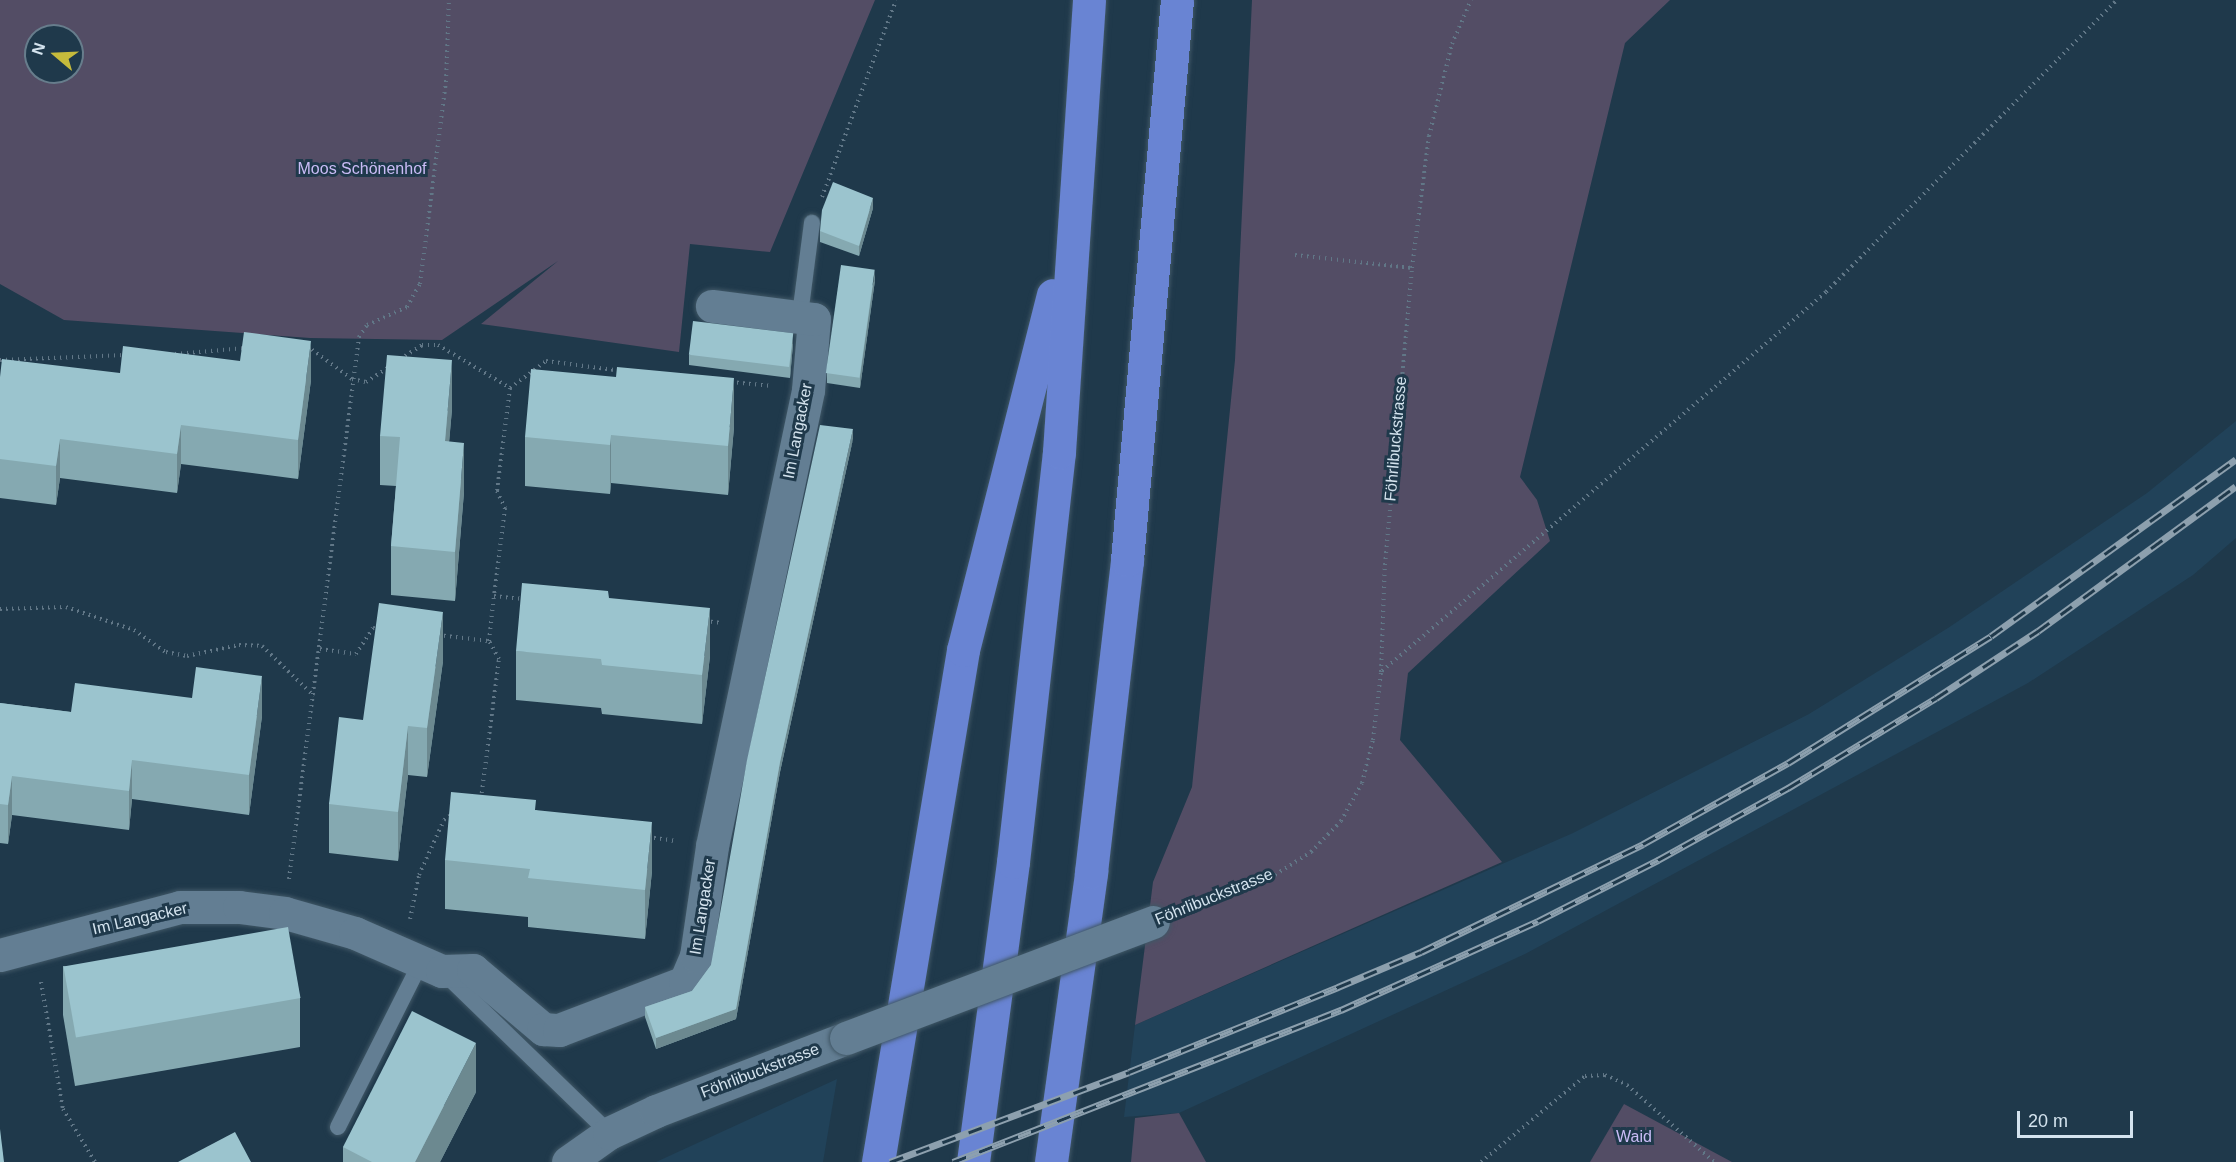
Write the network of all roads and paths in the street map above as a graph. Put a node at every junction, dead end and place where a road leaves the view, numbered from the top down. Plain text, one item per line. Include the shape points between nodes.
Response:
1 (449, 0) edge
2 (896, 0) edge
3 (1089, 0) edge
4 (1177, 0) edge
5 (1471, 0) edge
6 (2117, 0) edge
7 (812, 223) joint
8 (1071, 224) junction
9 (1295, 255) dead end
10 (1412, 268) junction
11 (712, 306) dead end
12 (800, 315) junction
13 (300, 341) edge
14 (255, 347) edge
15 (164, 354) edge
16 (129, 355) edge
17 (0, 360) edge
18 (630, 372) edge
19 (352, 379) junction
20 (719, 381) edge
21 (510, 388) junction
22 (808, 390) junction
23 (494, 596) junction
24 (529, 600) edge
25 (0, 609) edge
26 (694, 620) edge
27 (715, 623) dead end
28 (385, 629) edge
29 (430, 634) edge
30 (489, 641) junction
31 (320, 649) junction
32 (1381, 672) junction
33 (314, 696) junction
34 (463, 812) edge
35 (479, 812) edge
36 (636, 835) edge
37 (712, 846) junction
38 (285, 913) junction
39 (1152, 922) joint
40 (33, 946) junction
41 (0, 955) edge
42 (422, 962) junction
43 (338, 1127) dead end
44 (609, 1133) junction
45 (95, 1162) edge
46 (568, 1162) edge
47 (878, 1162) edge
48 (973, 1162) edge
49 (1052, 1162) edge
50 (1481, 1162) edge
51 (1714, 1162) edge

1 - 19 path via 446,81 420,284 407,307 362,331
2 - 7 path
3 - 8 highway
4 - 49 highway via 1127,560
5 - 10 path, Föhrlibuckstrasse via 1452,44 1432,125
6 - 32 path via 1826,292
7 - 12 lane
8 - 47 highway via 963,650
8 - 48 highway via 1058,464 1013,862
9 - 10 path
10 - 32 path, Föhrlibuckstrasse via 1384,566
11 - 12 street
12 - 22 street, Im Langacker via 814,319
13 - 19 path
14 - 15 path
16 - 17 path
18 - 21 path via 546,361
19 - 21 path via 366,382 422,345 438,345
19 - 31 path
20 - 22 path
21 - 23 path via 497,491 505,508
22 - 37 street, Im Langacker
23 - 24 path
23 - 30 path
25 - 33 path via 66,607 134,630 166,652 187,656 239,645 262,646
26 - 27 path
28 - 31 path via 373,628 356,654
29 - 30 path
30 - 35 path via 499,658
31 - 33 path
32 - 39 path, Föhrlibuckstrasse via 1373,740 1362,783 1341,821 1311,852 1269,878
33 - 38 path
34 - 42 path via 454,812 444,820 419,875
36 - 37 path
37 - 42 street, Im Langacker via 696,957 685,982 658,995 559,1030 543,1029 473,970
38 - 40 street, Im Langacker via 239,907 180,907
38 - 42 street, Im Langacker via 355,933
39 - 44 street, Föhrlibuckstrasse, bridge via 656,1111
40 - 41 street, Im Langacker
40 - 45 path via 63,1109
42 - 43 lane
42 - 44 lane
44 - 46 street, Föhrlibuckstrasse
50 - 51 path via 1586,1076 1605,1075 1627,1085

